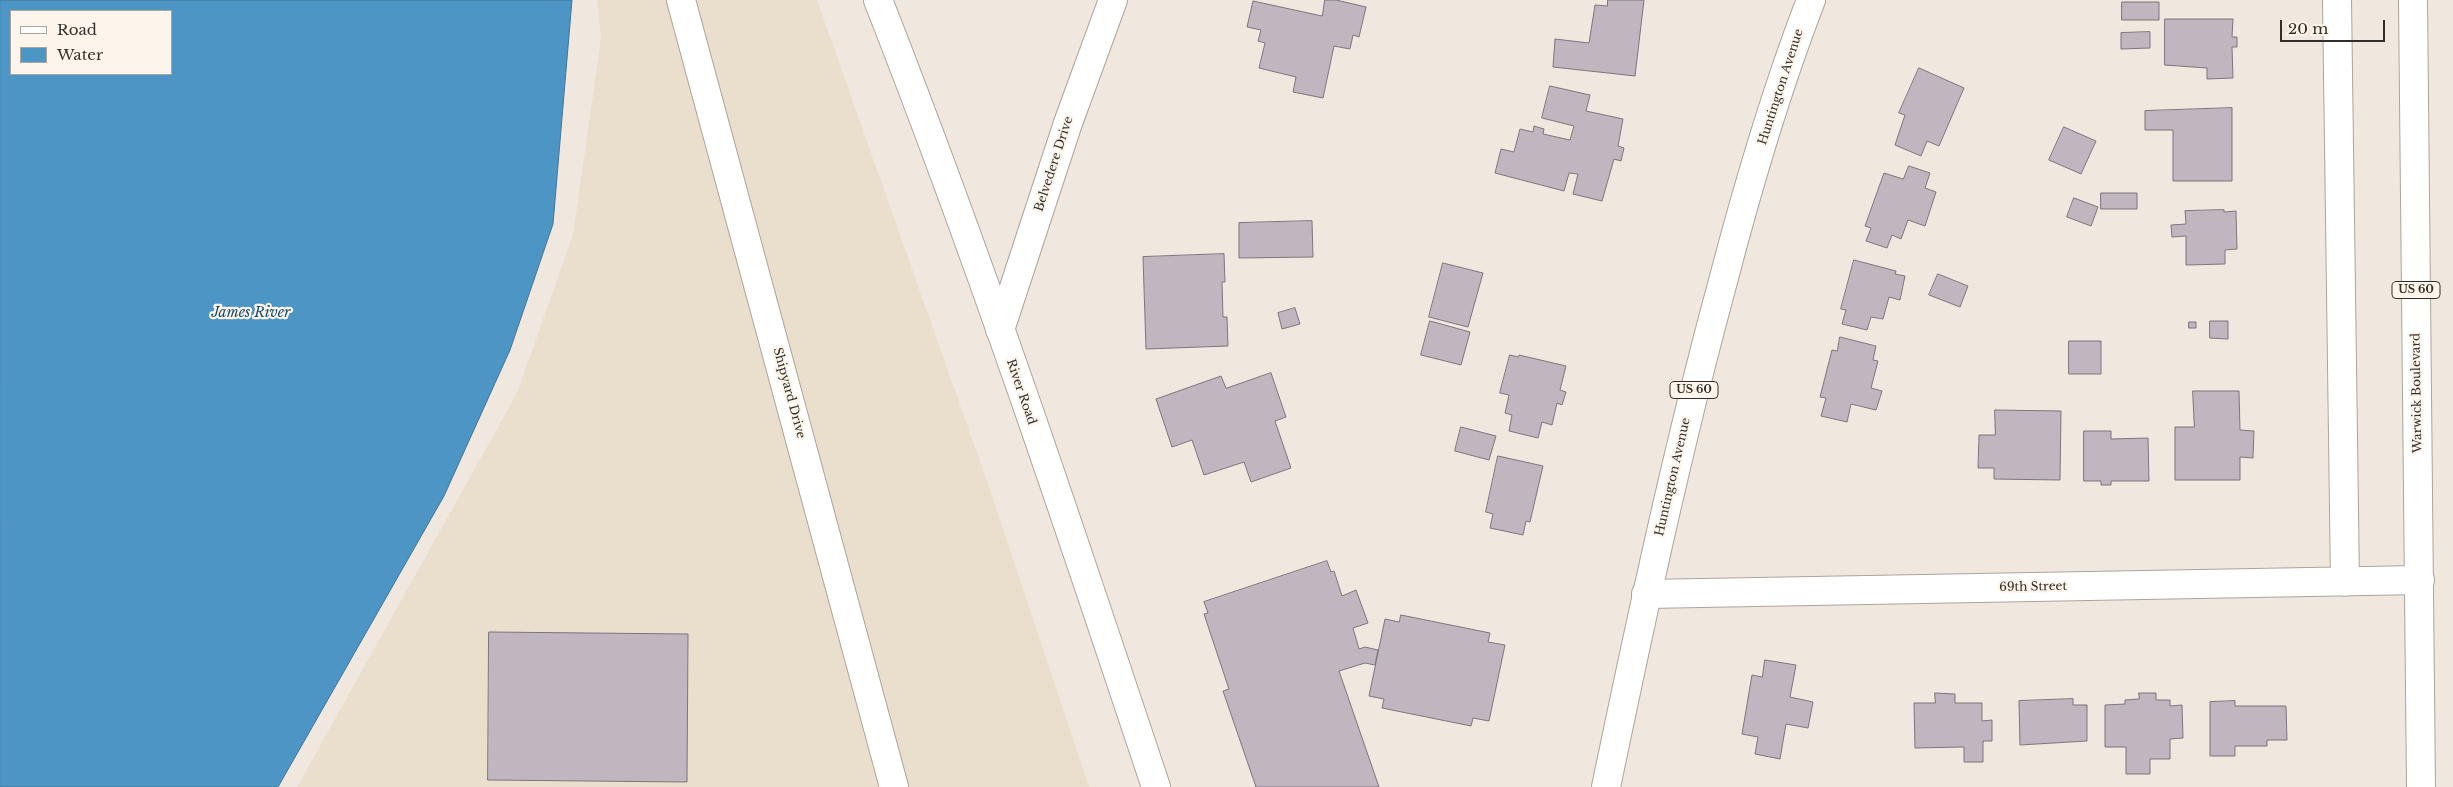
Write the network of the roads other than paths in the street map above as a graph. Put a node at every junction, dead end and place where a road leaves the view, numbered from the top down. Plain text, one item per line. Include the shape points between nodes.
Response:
1 (681, 0) edge
2 (878, 0) edge
3 (1113, 0) edge
4 (1811, 0) edge
5 (2337, 0) edge
6 (2413, 0) edge
7 (1000, 330) junction
8 (2420, 580) junction
9 (2345, 582) junction
10 (1646, 594) junction
11 (894, 787) edge
12 (1156, 787) edge
13 (1606, 787) edge
14 (2421, 787) edge

1 - 11 street, Shipyard Drive
2 - 7 street, River Road
3 - 7 street, Belvedere Drive via 1068,123
4 - 10 street, Huntington Avenue / US 60 via 1749,184 1702,358
5 - 9 street
6 - 8 street, Warwick Boulevard / US 60
7 - 12 street, River Road via 1092,591
8 - 9 street, 69th Street
8 - 14 street, Warwick Boulevard / US 60
9 - 10 street, 69th Street
10 - 13 street, Huntington Avenue / US 60

